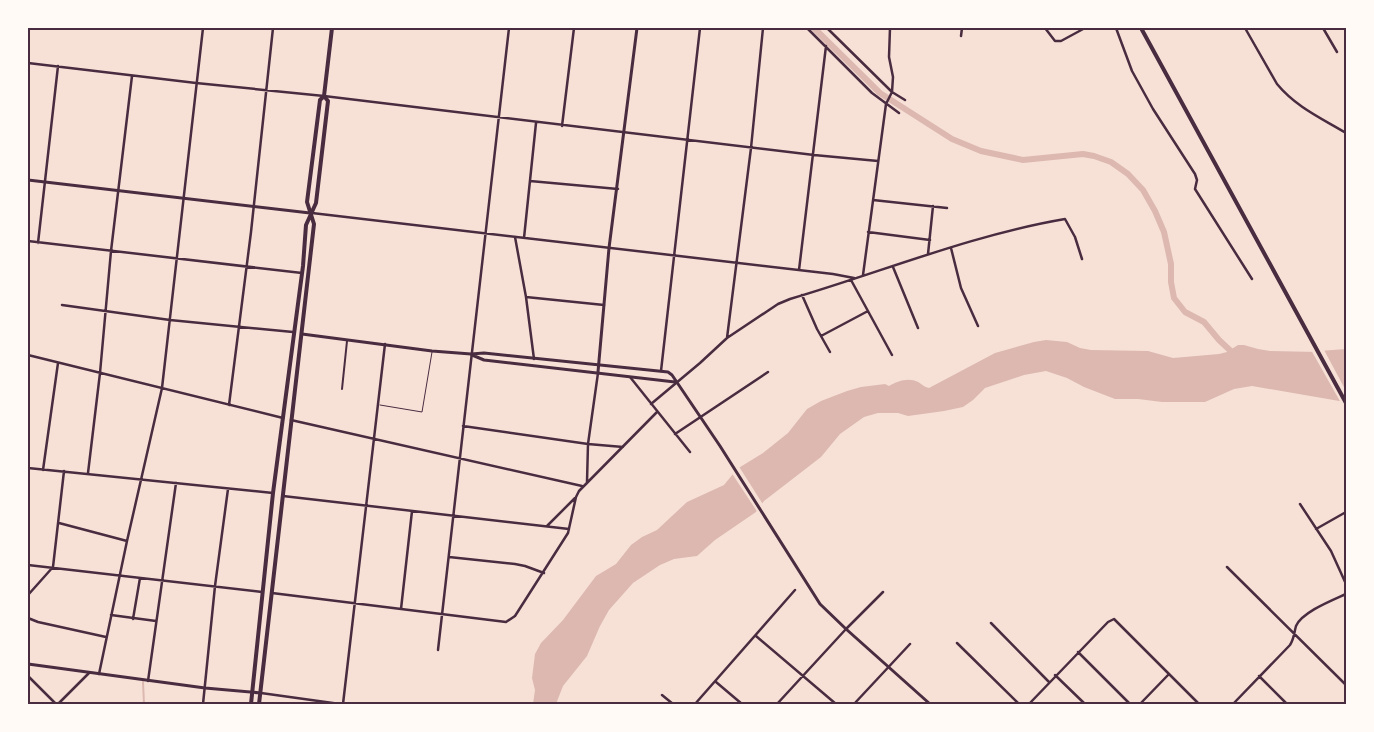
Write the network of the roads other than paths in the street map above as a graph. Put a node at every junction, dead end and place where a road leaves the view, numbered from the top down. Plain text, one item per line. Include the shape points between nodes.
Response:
1 (203, 28) edge
2 (273, 28) edge
3 (332, 28) edge
4 (508, 28) edge
5 (574, 28) edge
6 (637, 28) edge
7 (700, 28) edge
8 (763, 28) edge
9 (807, 28) edge
10 (827, 28) edge
11 (890, 28) edge
12 (962, 28) edge
13 (1045, 28) edge
14 (1085, 28) edge
15 (1116, 28) edge
16 (1141, 28) edge
17 (1245, 28) edge
18 (1323, 28) edge
19 (961, 36) dead end
20 (826, 46) junction
21 (1337, 52) dead end
22 (28, 63) edge
23 (58, 66) junction
24 (132, 76) junction
25 (196, 83) junction
26 (266, 90) junction
27 (892, 93) junction
28 (324, 96) junction
29 (905, 100) dead end
30 (887, 102) junction
31 (899, 113) dead end
32 (498, 118) junction
33 (536, 123) junction
34 (562, 126) junction
35 (624, 132) junction
36 (1346, 133) edge
37 (688, 140) junction
38 (751, 148) junction
39 (814, 155) junction
40 (878, 161) junction
41 (28, 180) edge
42 (530, 181) junction
43 (45, 182) junction
44 (618, 189) junction
45 (118, 191) junction
46 (183, 200) junction
47 (873, 200) junction
48 (933, 206) junction
49 (254, 207) junction
50 (948, 208) dead end
51 (310, 213) junction
52 (868, 232) junction
53 (484, 234) junction
54 (515, 237) junction
55 (524, 238) junction
56 (930, 240) junction
57 (28, 241) edge
58 (38, 243) junction
59 (950, 247) junction
60 (610, 248) junction
61 (110, 251) junction
62 (928, 254) junction
63 (675, 255) junction
64 (176, 259) junction
65 (1082, 259) dead end
66 (737, 263) junction
67 (893, 266) junction
68 (246, 267) junction
69 (800, 270) junction
70 (302, 273) junction
71 (863, 275) junction
72 (853, 279) junction
73 (1252, 279) dead end
74 (802, 295) junction
75 (526, 297) junction
76 (62, 305) dead end
77 (605, 305) junction
78 (104, 312) junction
79 (868, 312) junction
80 (170, 320) junction
81 (978, 326) dead end
82 (239, 327) junction
83 (918, 328) dead end
84 (293, 332) junction
85 (302, 333) junction
86 (821, 336) junction
87 (726, 338) junction
88 (347, 340) junction
89 (385, 344) junction
90 (432, 351) junction
91 (830, 352) dead end
92 (471, 354) junction
93 (28, 355) edge
94 (892, 355) dead end
95 (534, 359) junction
96 (58, 363) junction
97 (599, 365) junction
98 (661, 371) junction
99 (598, 372) junction
100 (768, 372) dead end
101 (100, 373) junction
102 (630, 377) junction
103 (676, 382) junction
104 (162, 388) junction
105 (342, 389) dead end
106 (1346, 403) edge
107 (229, 404) junction
108 (651, 404) junction
109 (379, 405) junction
110 (657, 412) junction
111 (700, 416) junction
112 (283, 418) junction
113 (291, 420) junction
114 (463, 426) junction
115 (675, 434) junction
116 (374, 438) junction
117 (588, 444) junction
118 (623, 446) junction
119 (690, 452) dead end
120 (459, 459) junction
121 (28, 468) edge
122 (43, 470) junction
123 (64, 471) junction
124 (88, 473) junction
125 (142, 480) junction
126 (176, 483) junction
127 (587, 483) junction
128 (583, 486) junction
129 (228, 489) junction
130 (273, 493) junction
131 (282, 496) junction
132 (576, 497) junction
133 (1300, 504) dead end
134 (366, 506) junction
135 (412, 511) junction
136 (1346, 512) edge
137 (454, 516) junction
138 (59, 523) junction
139 (547, 526) junction
140 (1316, 529) junction
141 (569, 530) junction
142 (127, 541) junction
143 (449, 557) junction
144 (28, 565) edge
145 (1228, 567) dead end
146 (53, 568) junction
147 (544, 573) junction
148 (120, 574) junction
149 (140, 578) junction
150 (162, 580) junction
151 (1346, 584) edge
152 (216, 586) junction
153 (796, 590) dead end
154 (263, 592) junction
155 (883, 592) dead end
156 (272, 593) junction
157 (1346, 594) edge
158 (28, 595) edge
159 (355, 603) junction
160 (401, 609) junction
161 (442, 614) junction
162 (111, 615) junction
163 (28, 618) edge
164 (133, 619) junction
165 (156, 621) junction
166 (991, 623) dead end
167 (846, 629) junction
168 (1295, 634) junction
169 (756, 636) junction
170 (106, 637) junction
171 (957, 643) dead end
172 (910, 644) dead end
173 (438, 650) dead end
174 (1078, 652) junction
175 (28, 664) edge
176 (888, 666) junction
177 (89, 673) junction
178 (99, 674) junction
179 (1169, 674) junction
180 (1055, 675) junction
181 (28, 676) edge
182 (803, 676) junction
183 (1259, 676) junction
184 (148, 681) junction
185 (716, 682) junction
186 (1049, 682) junction
187 (1346, 685) edge
188 (205, 688) junction
189 (253, 692) junction
190 (261, 693) junction
191 (662, 695) dead end
192 (57, 704) edge
193 (203, 704) edge
194 (251, 704) edge
195 (259, 704) edge
196 (342, 704) edge
197 (673, 704) edge
198 (695, 704) edge
199 (742, 704) edge
200 (777, 704) edge
201 (836, 704) edge
202 (854, 704) edge
203 (930, 704) edge
204 (1019, 704) edge
205 (1029, 704) edge
206 (1085, 704) edge
207 (1130, 704) edge
208 (1140, 704) edge
209 (1199, 704) edge
210 (1233, 704) edge
211 (1287, 704) edge

1 - 25 street
2 - 26 street
3 - 28 main road
4 - 32 street
5 - 34 street
6 - 35 main road
7 - 37 street
8 - 38 street
9 - 20 street
10 - 27 street
11 - 27 street
12 - 19 street
13 - 14 street via 1055,41
15 - 73 street via 1136,78 1195,174 1195,189
16 - 106 main road
17 - 36 street via 1284,92 1297,105
18 - 21 street
20 - 30 street via 872,93
20 - 39 street
22 - 23 street
23 - 24 street
23 - 43 street
24 - 25 street
24 - 45 street
25 - 26 street
25 - 46 street
26 - 28 street
26 - 49 street
27 - 29 street
27 - 30 street
28 - 32 street
28 - 51 main road via 320,100 307,202
28 - 51 main road via 328,101 316,203
30 - 31 street
30 - 40 street
32 - 33 street
32 - 53 street
33 - 34 street
33 - 42 street
34 - 35 street
35 - 37 street
35 - 44 main road
37 - 38 street
37 - 63 street
38 - 39 street
38 - 66 street
39 - 40 street
39 - 69 street
40 - 47 street
41 - 43 main road
42 - 44 street
42 - 55 street
43 - 45 main road
43 - 58 street
44 - 60 main road
45 - 46 main road
45 - 61 street
46 - 49 main road
46 - 64 street
47 - 48 street
47 - 52 street
48 - 50 street
48 - 56 street
49 - 51 main road
49 - 68 street
51 - 53 street
51 - 70 main road
51 - 85 main road via 314,224
52 - 56 street
52 - 71 street
53 - 54 street
53 - 92 street
54 - 55 street
54 - 75 street
55 - 60 street
56 - 62 street
57 - 58 street
58 - 61 street
59 - 62 street
59 - 65 street via 1065,219
59 - 81 street via 961,288
60 - 63 street
60 - 77 main road
61 - 64 street
61 - 78 street
62 - 67 street
63 - 66 street
63 - 98 street
64 - 68 street
64 - 80 street
66 - 69 street
66 - 87 street
67 - 71 street
67 - 83 street
68 - 70 street
68 - 82 street
69 - 72 street
70 - 84 main road
71 - 72 street
72 - 74 street
72 - 79 street
74 - 86 street
74 - 87 street via 778,304
75 - 77 street
75 - 95 street
76 - 78 street
77 - 97 main road
78 - 80 street
78 - 101 street
79 - 86 street
79 - 94 street
80 - 82 street
80 - 104 street
82 - 84 street
82 - 107 street
84 - 85 main road
84 - 112 main road
85 - 88 main road
85 - 113 main road
86 - 91 street
87 - 103 street
88 - 89 main road
88 - 105 street
89 - 90 main road
89 - 109 street
90 - 92 main road
90 - 109 lane via 422,412
92 - 95 main road
92 - 99 main road via 484,360
92 - 114 street
93 - 96 street
95 - 97 main road
96 - 101 street
96 - 122 street
97 - 98 main road
97 - 99 main road
98 - 103 main road via 672,375
99 - 102 main road
99 - 117 street
100 - 111 street
101 - 104 street
101 - 124 street
102 - 103 main road
102 - 108 street
103 - 108 street
103 - 111 main road
104 - 107 street
104 - 125 street
107 - 112 street
108 - 110 street
109 - 116 street
110 - 115 street
110 - 118 street
111 - 115 street
111 - 167 main road via 809,588
112 - 130 main road
113 - 116 street
113 - 131 main road
114 - 117 street
114 - 120 street
115 - 119 street
116 - 120 street
116 - 134 street
117 - 118 street
117 - 127 street
118 - 127 street
120 - 128 street
120 - 137 street
121 - 122 street
122 - 123 street
123 - 124 street
123 - 138 street
124 - 125 street
125 - 126 street
125 - 142 street
126 - 129 street
126 - 150 street
127 - 128 street
128 - 132 street
129 - 130 street
129 - 152 street
130 - 154 main road
131 - 134 street
131 - 156 main road
132 - 139 street
132 - 141 street
133 - 140 street
134 - 135 street
134 - 159 street
135 - 137 street
135 - 160 street
136 - 140 street
137 - 139 street
137 - 143 street
138 - 142 street
138 - 146 street
139 - 141 street
140 - 151 street via 1331,551
141 - 147 street
142 - 148 street
143 - 147 street via 515,564
143 - 161 street
144 - 146 street
145 - 168 street
146 - 148 street
146 - 158 street
147 - 161 street via 515,616 506,622
148 - 149 street
148 - 162 street
149 - 150 street
149 - 164 street
150 - 152 street
150 - 165 street
152 - 154 street
152 - 188 street
153 - 169 street
154 - 189 main road
155 - 167 street
156 - 159 street
156 - 190 main road
157 - 168 street via 1302,618 1296,625
159 - 160 street
159 - 196 street
160 - 161 street
161 - 173 street
162 - 164 street
162 - 170 street
163 - 170 street
164 - 165 street
165 - 184 street
166 - 186 street
167 - 176 main road
167 - 182 street
168 - 183 street via 1290,645
168 - 187 street
169 - 182 street
169 - 185 street
170 - 178 street
171 - 204 street
172 - 176 street
174 - 179 street via 1114,619
174 - 180 street
174 - 207 street
175 - 177 main road
176 - 202 street
176 - 203 main road
177 - 178 main road
177 - 192 street
178 - 184 main road
179 - 208 street
179 - 209 street
180 - 186 street
180 - 206 street
181 - 192 street
182 - 200 street
182 - 201 street
183 - 210 street
183 - 211 street
184 - 188 main road
185 - 198 street
185 - 199 street
186 - 205 street
188 - 189 main road
188 - 193 street
189 - 190 main road
189 - 194 main road
190 - 195 main road
190 - 196 street
191 - 197 street

